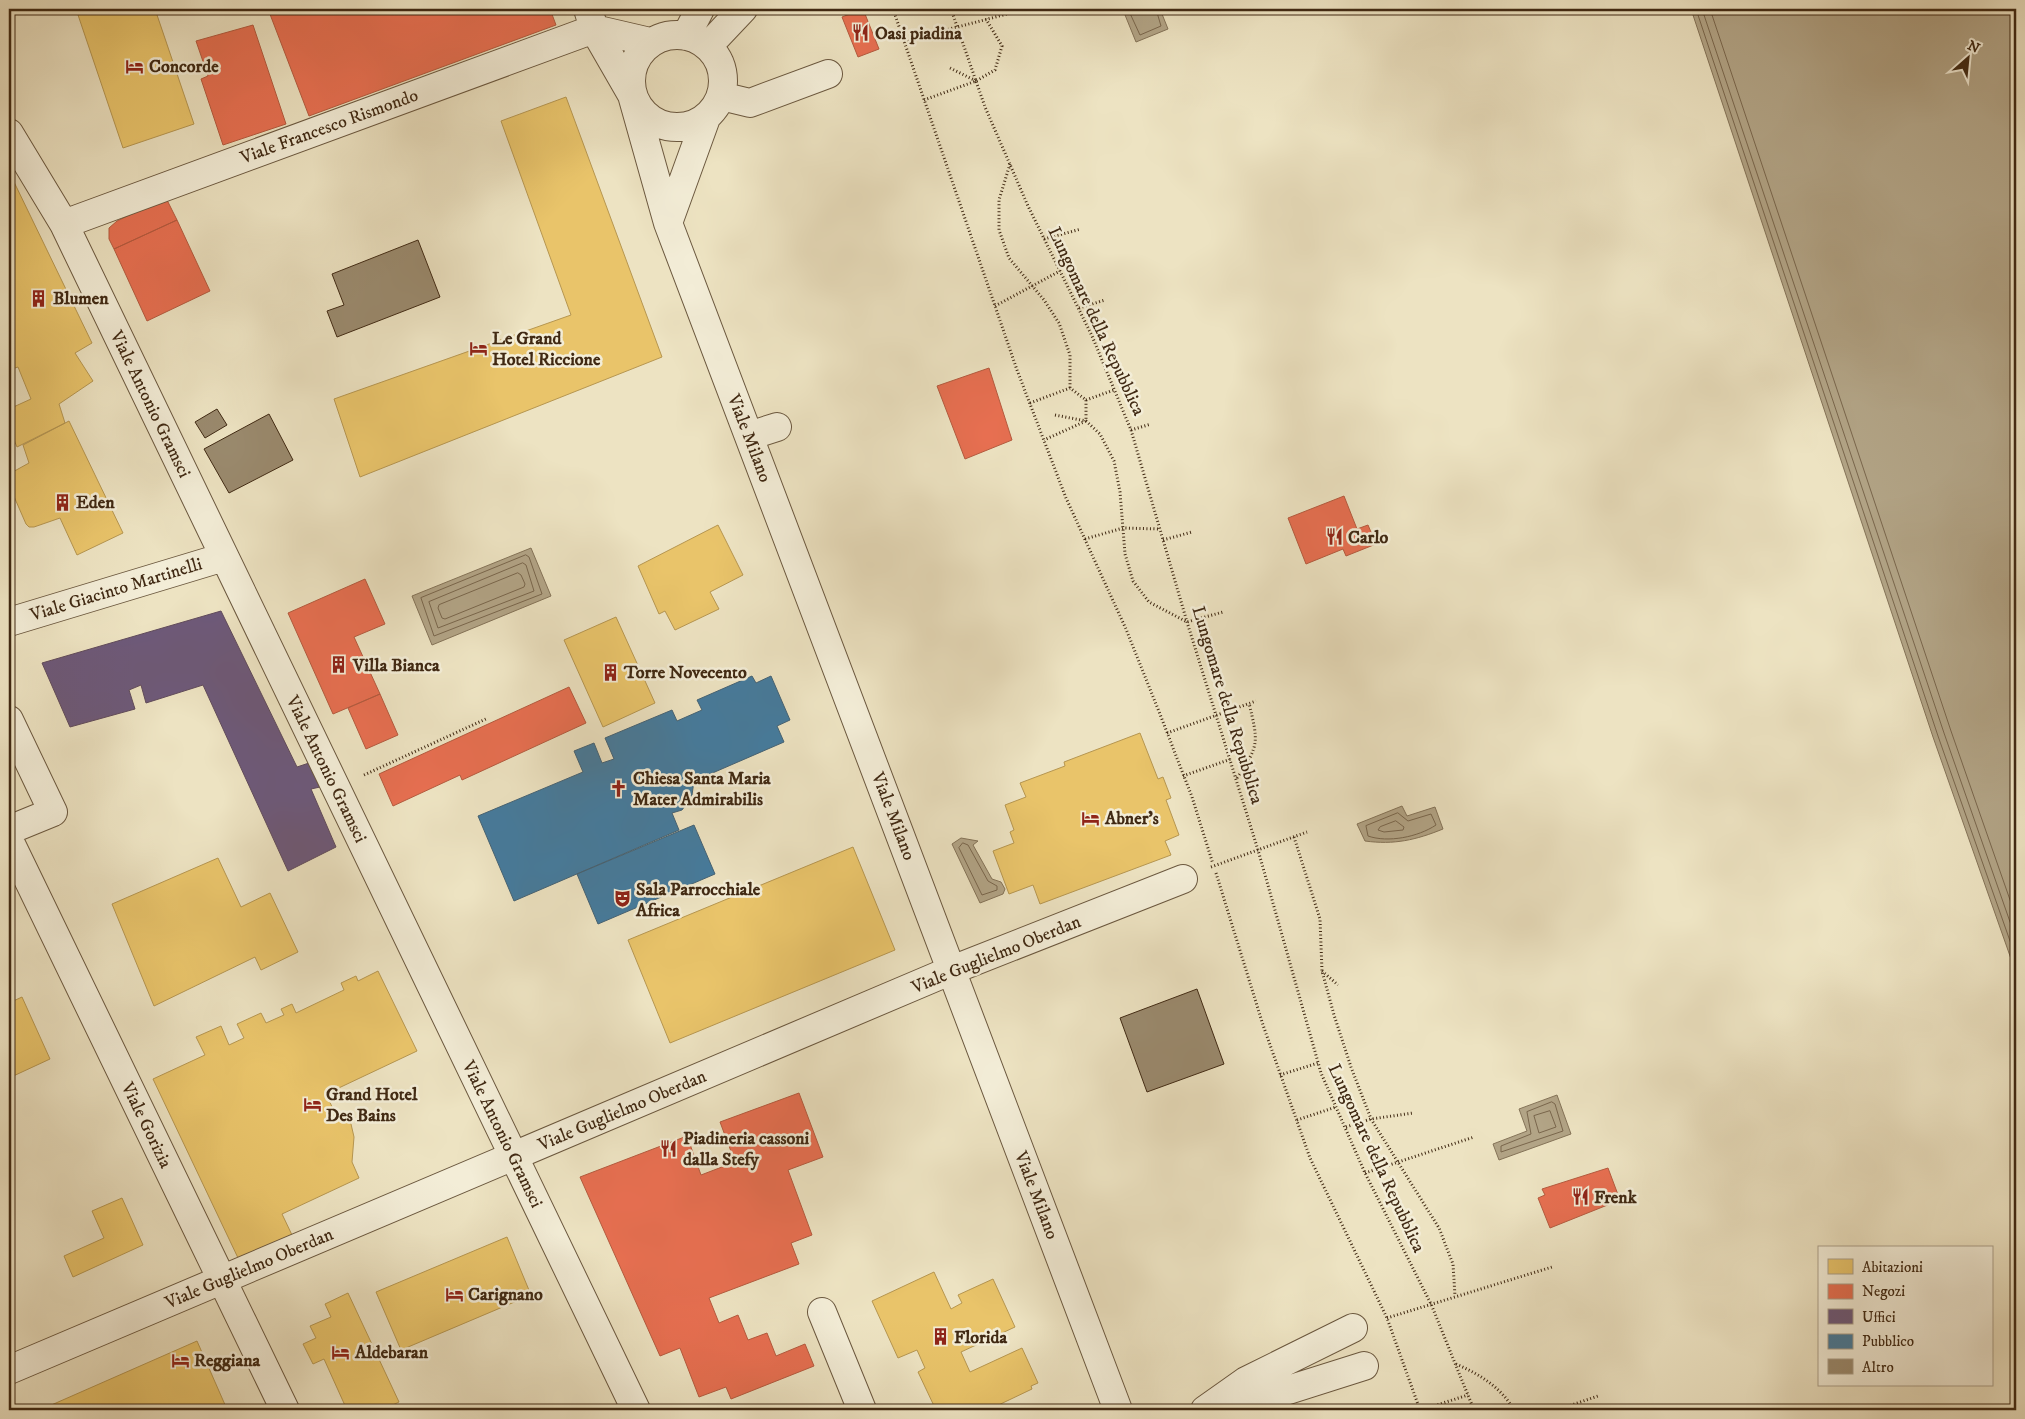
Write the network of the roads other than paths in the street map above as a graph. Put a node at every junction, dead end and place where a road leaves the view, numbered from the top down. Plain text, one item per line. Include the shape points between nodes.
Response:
1 (700, 9) edge
2 (743, 9) edge
3 (591, 19) edge
4 (697, 41) junction
5 (650, 42) junction
6 (828, 74) dead end
7 (632, 95) junction
8 (722, 96) junction
9 (706, 118) junction
10 (9, 133) edge
11 (668, 223) junction
12 (64, 224) junction
13 (777, 427) dead end
14 (750, 436) junction
15 (224, 557) junction
16 (9, 622) edge
17 (9, 720) edge
18 (9, 830) edge
19 (9, 840) edge
20 (1183, 879) dead end
21 (952, 970) junction
22 (514, 1156) junction
23 (222, 1279) junction
24 (822, 1312) dead end
25 (1353, 1328) dead end
26 (1364, 1366) dead end
27 (9, 1370) edge
28 (285, 1410) edge
29 (636, 1410) edge
30 (862, 1410) edge
31 (1118, 1410) edge
32 (1205, 1410) edge
33 (1225, 1410) edge

1 - 4 street
2 - 4 street
3 - 5 street
3 - 7 street, Viale Milano
3 - 12 street, Viale Francesco Rismondo
4 - 5 street via 674,34
4 - 8 street via 716,56 722,69
5 - 7 street via 632,66
6 - 8 street via 750,103
7 - 9 street via 639,109 663,126 692,126
7 - 11 street, Viale Milano
8 - 9 street
9 - 11 street
10 - 12 street, Viale Antonio Gramsci
11 - 14 street, Viale Milano
12 - 15 street, Viale Antonio Gramsci
13 - 14 street
14 - 21 street, Viale Milano
15 - 16 street, Viale Giacinto Martinelli
15 - 22 street, Viale Antonio Gramsci
17 - 18 street via 52,812
19 - 23 street, Viale Gorizia
20 - 21 street, Viale Guglielmo Oberdan
21 - 22 street, Viale Guglielmo Oberdan
21 - 31 street, Viale Milano
22 - 23 street, Viale Guglielmo Oberdan
22 - 29 street, Viale Antonio Gramsci
23 - 27 street, Viale Guglielmo Oberdan
23 - 28 street, Viale Gorizia
24 - 30 street
25 - 32 street via 1246,1381
26 - 33 street

